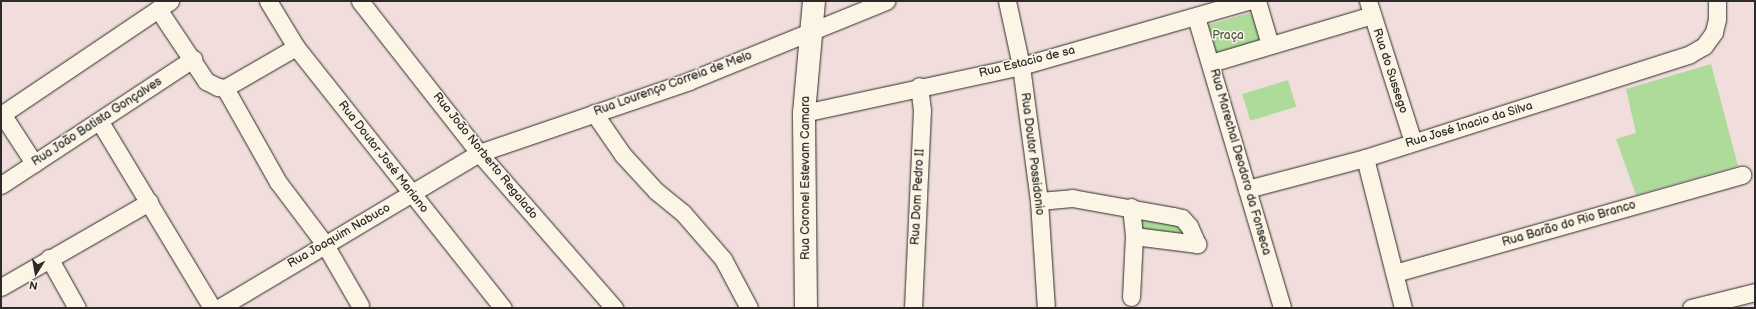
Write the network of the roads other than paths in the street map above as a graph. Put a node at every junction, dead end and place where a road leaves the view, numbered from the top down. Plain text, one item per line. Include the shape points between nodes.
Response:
1 (268, 1) edge
2 (360, 1) edge
3 (814, 1) edge
4 (886, 1) edge
5 (1007, 1) edge
6 (1248, 1) edge
7 (1257, 1) edge
8 (1717, 1) edge
9 (165, 3) edge
10 (1370, 8) edge
11 (1196, 17) junction
12 (814, 31) junction
13 (1270, 45) junction
14 (296, 47) junction
15 (192, 59) junction
16 (1211, 63) junction
17 (1020, 66) junction
18 (918, 86) junction
19 (225, 88) junction
20 (594, 113) junction
21 (804, 113) junction
22 (1, 114) edge
23 (100, 122) junction
24 (1413, 142) junction
25 (479, 153) junction
26 (1365, 158) junction
27 (34, 163) junction
28 (1742, 175) dead end
29 (1, 185) edge
30 (1247, 189) junction
31 (412, 194) junction
32 (1039, 201) junction
33 (149, 202) junction
34 (1131, 207) junction
35 (1134, 236) junction
36 (324, 243) junction
37 (49, 258) junction
38 (1395, 273) junction
39 (1, 287) edge
40 (1755, 292) edge
41 (1131, 297) dead end
42 (360, 305) dead end
43 (77, 308) edge
44 (212, 308) edge
45 (219, 308) edge
46 (503, 308) edge
47 (614, 308) edge
48 (749, 308) edge
49 (806, 308) edge
50 (913, 308) edge
51 (1046, 308) edge
52 (1282, 308) edge
53 (1403, 308) edge
54 (1691, 308) edge

1 - 14 street, Rua Doutor José Mariano
2 - 25 street, Rua João Norberto Regalado
3 - 12 main road, Rua Coronel Estevam Camara
4 - 12 street, Rua Lourenço Correia de Melo
5 - 17 street, Rua Doutor Possidonio
6 - 11 street, Rua Estacio de sa
7 - 13 street
8 - 24 street, Rua José Inacio da Silva via 1718,19 1714,32 1704,46 1690,54
9 - 15 street
9 - 22 street
10 - 13 street
10 - 24 street, Rua do Sussego
11 - 16 street, Rua Marechal Deodoro da Fonseca
11 - 17 street, Rua Estacio de sa
12 - 20 street, Rua Lourenço Correia de Melo via 689,81
12 - 21 main road, Rua Coronel Estevam Camara
13 - 16 street
14 - 19 street
14 - 31 street, Rua Doutor José Mariano
15 - 19 street via 206,81
15 - 23 street, Rua João Batista Gonçalves
16 - 30 street, Rua Marechal Deodoro da Fonseca
17 - 18 street, Rua Estacio de sa
17 - 32 street, Rua Doutor Possidonio
18 - 21 street, Rua Estacio de sa
18 - 50 street, Rua Dom Pedro II via 922,110
19 - 36 street via 278,182
20 - 25 street, Rua Lourenço Correia de Melo
20 - 48 street via 623,155 656,191 683,213 723,259
21 - 49 main road, Rua Coronel Estevam Camara
22 - 27 street
23 - 27 street, Rua João Batista Gonçalves
23 - 33 street
24 - 26 street, Rua José Inacio da Silva
25 - 31 street, Rua Joaquim Nabuco
25 - 47 street, Rua João Norberto Regalado
26 - 30 street, Rua José Inacio da Silva
26 - 38 street
27 - 29 street, Rua João Batista Gonçalves
28 - 38 street, Rua Barão do Rio Branco
30 - 52 street, Rua Marechal Deodoro da Fonseca
31 - 36 street, Rua Joaquim Nabuco
31 - 46 street, Rua Doutor José Mariano
32 - 34 street via 1072,198
32 - 51 street, Rua Doutor Possidonio
33 - 37 street
33 - 44 street
34 - 35 street
34 - 35 street via 1182,218 1197,244
35 - 41 street
36 - 42 street
36 - 45 street, Rua Joaquim Nabuco
37 - 39 street
37 - 43 street
38 - 53 street
40 - 54 street

